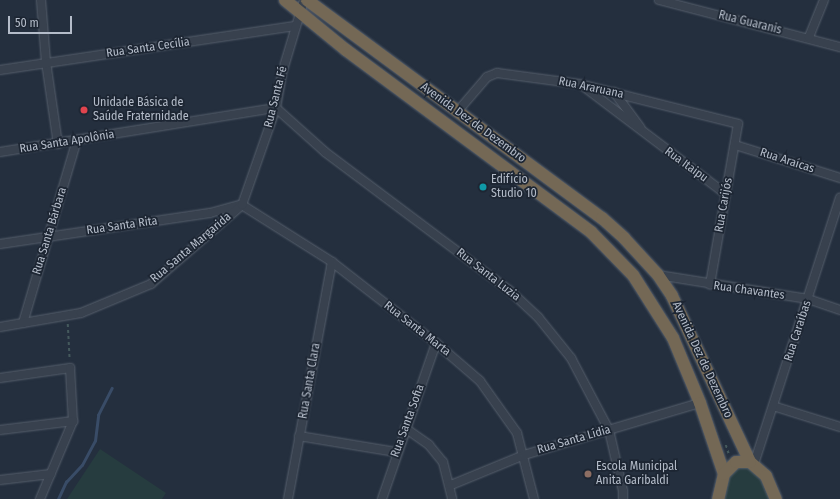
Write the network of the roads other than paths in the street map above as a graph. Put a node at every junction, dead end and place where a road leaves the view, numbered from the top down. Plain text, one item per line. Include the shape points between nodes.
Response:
1 (41, 0) edge
2 (285, 0) edge
3 (659, 0) edge
4 (824, 0) edge
5 (304, 4) edge
6 (295, 26) junction
7 (809, 37) junction
8 (840, 47) edge
9 (46, 62) junction
10 (0, 70) edge
11 (579, 84) junction
12 (614, 92) junction
13 (276, 108) junction
14 (457, 112) junction
15 (738, 124) joint
16 (647, 135) junction
17 (77, 140) junction
18 (58, 144) junction
19 (735, 145) junction
20 (0, 152) edge
21 (840, 178) edge
22 (726, 194) junction
23 (840, 198) edge
24 (242, 205) junction
25 (49, 236) junction
26 (0, 244) edge
27 (332, 262) junction
28 (658, 275) junction
29 (710, 285) junction
30 (808, 299) junction
31 (840, 310) edge
32 (23, 323) junction
33 (0, 327) edge
34 (436, 343) junction
35 (0, 378) edge
36 (700, 403) junction
37 (773, 406) junction
38 (72, 421) junction
39 (840, 427) edge
40 (406, 428) junction
41 (0, 430) edge
42 (609, 430) junction
43 (300, 436) junction
44 (396, 452) junction
45 (524, 455) junction
46 (752, 463) junction
47 (51, 474) junction
48 (724, 474) junction
49 (0, 480) edge
50 (451, 485) junction
51 (40, 499) edge
52 (288, 499) edge
53 (382, 499) edge
54 (452, 499) edge
55 (534, 499) edge
56 (623, 499) edge
57 (718, 499) edge
58 (776, 499) edge

1 - 9 street
2 - 5 highway, Avenida Dez de Dezembro
3 - 7 street, Rua Guaranis
4 - 7 street
5 - 6 street, Rua Santa Fé
5 - 14 highway, Avenida Dez de Dezembro
5 - 36 highway, Avenida Dez de Dezembro via 346,50 606,245 640,282 664,322
6 - 9 street, Rua Santa Cecília
6 - 13 street, Rua Santa Fé
7 - 8 street, Rua Guaranis
9 - 10 street, Rua Santa Cecília
9 - 18 street
11 - 12 street, Rua Araruana
11 - 14 street, Rua Araruana via 497,73 487,77
11 - 16 street, Rua Itaipu
12 - 15 street, Rua Araruana
12 - 16 street, Rua Itaipu
13 - 17 street, Rua Santa Apolônia
13 - 24 street, Rua Santa Fé
13 - 42 street, Rua Santa Luzia via 325,152 509,290 538,317 572,358
14 - 28 highway, Avenida Dez de Dezembro via 602,218
15 - 19 street, Rua Carijós
16 - 22 street, Rua Itaipu
17 - 18 street, Rua Santa Apolônia
17 - 25 street, Rua Santa Bárbara
18 - 20 street, Rua Santa Apolônia
19 - 21 street, Rua Araícas
19 - 22 street, Rua Carijós
22 - 29 street, Rua Carijós
23 - 30 street, Rua Caraíbas
24 - 25 street, Rua Santa Rita via 210,213
24 - 27 street, Rua Santa Marta
24 - 32 street, Rua Santa Margarida via 151,284 81,313
25 - 26 street, Rua Santa Rita
25 - 32 street, Rua Santa Bárbara
27 - 34 street, Rua Santa Marta
27 - 43 street, Rua Santa Clara
28 - 29 street, Rua Chavantes
28 - 46 highway, Avenida Dez de Dezembro via 680,312
29 - 30 street, Rua Chavantes
30 - 31 street, Rua Chavantes
30 - 37 street, Rua Caraíbas
32 - 33 street, Rua Santa Margarida
34 - 40 street, Rua Santa Sofia
34 - 45 street, Rua Santa Marta via 480,381 500,406 517,433
35 - 38 street via 70,368
36 - 42 street, Rua Santa Lídia
36 - 48 highway, Avenida Dez de Dezembro
37 - 39 street
37 - 46 street, Rua Caraíbas
38 - 41 street
38 - 47 street
40 - 44 street, Rua Santa Sofia
40 - 50 street via 429,445 443,462
42 - 45 street, Rua Santa Lídia
42 - 56 street, Rua Santa Luzia
43 - 44 street
43 - 52 street, Rua Santa Clara
44 - 53 street, Rua Santa Sofia
45 - 50 street, Rua Santa Lídia
45 - 55 street, Rua Santa Marta
46 - 48 highway via 736,462
46 - 58 highway, Avenida Dez de Dezembro via 766,476
47 - 49 street
47 - 51 street
48 - 57 highway
50 - 54 street

